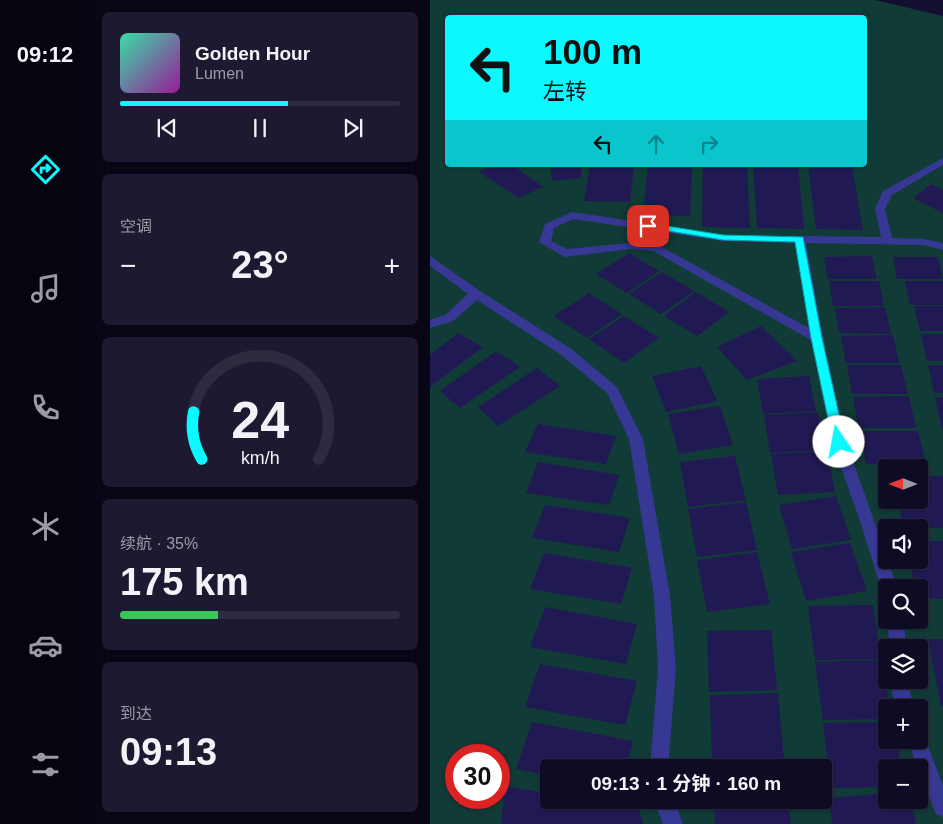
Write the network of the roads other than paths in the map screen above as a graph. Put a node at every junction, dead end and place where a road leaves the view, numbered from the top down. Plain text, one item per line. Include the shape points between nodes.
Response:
1 (943, 161) edge
2 (800, 239) junction
3 (887, 241) junction
4 (943, 247) edge
5 (430, 260) edge
6 (476, 294) junction
7 (430, 324) edge
8 (817, 338) junction
9 (885, 579) edge
10 (919, 749) edge
11 (660, 759) edge
12 (943, 807) edge
13 (667, 809) edge
14 (673, 824) edge

1 - 3 street via 887,193 880,209
2 - 3 street
2 - 8 street
2 - 8 street via 723,238 572,215 548,226 545,242 565,253 630,246 656,248
3 - 4 street via 924,242
5 - 6 street
6 - 7 street via 449,318
6 - 11 street via 565,351 612,390 636,439 662,595 666,669
8 - 9 street via 839,442
10 - 12 street
13 - 14 street

